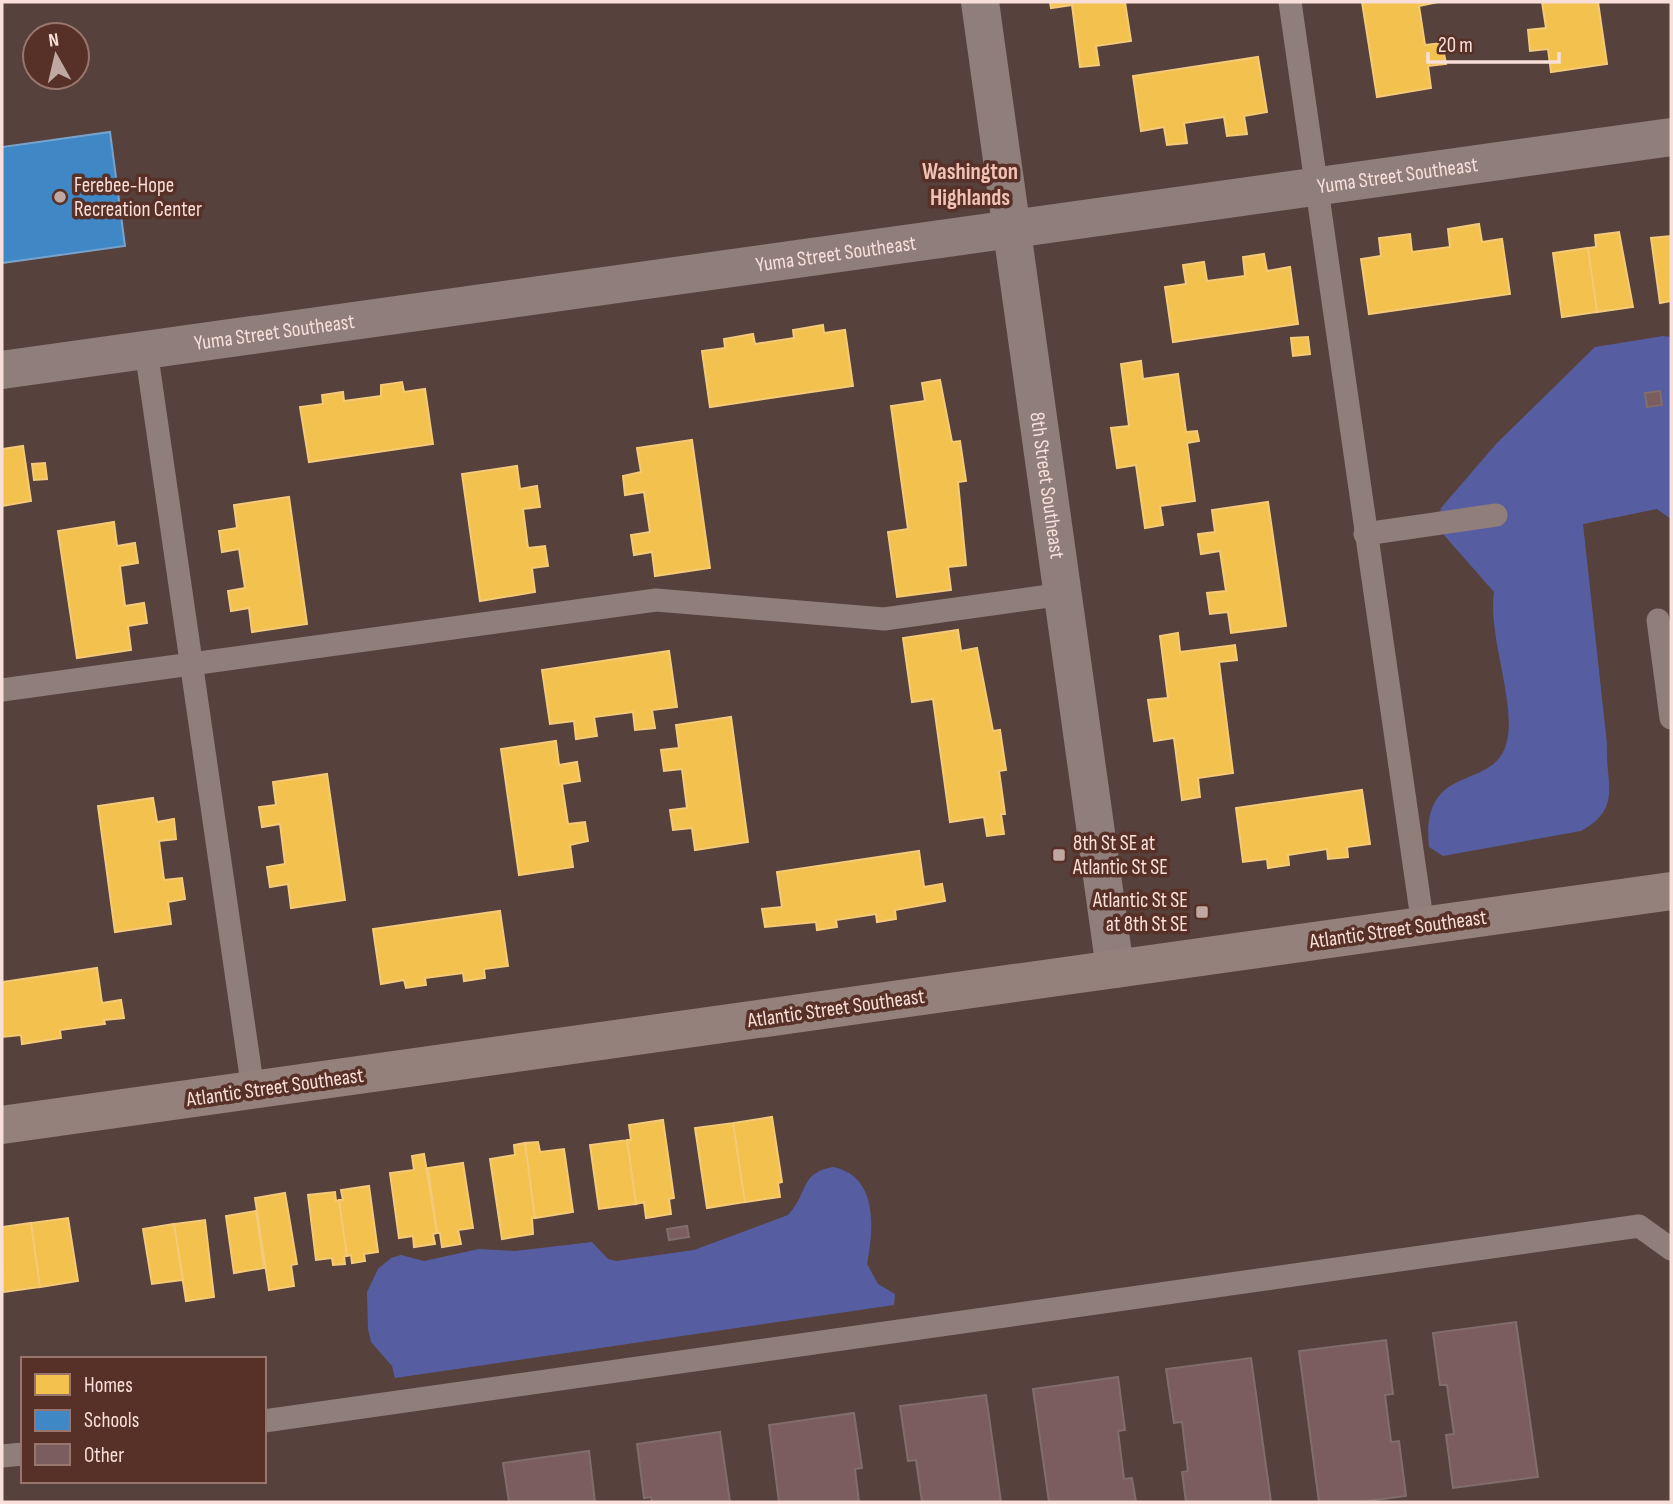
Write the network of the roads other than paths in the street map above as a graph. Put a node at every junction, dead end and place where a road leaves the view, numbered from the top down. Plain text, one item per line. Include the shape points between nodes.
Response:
1 (980, 2) edge
2 (1290, 2) edge
3 (1671, 137) edge
4 (1315, 186) junction
5 (1011, 228) junction
6 (146, 350) junction
7 (2, 370) edge
8 (1496, 515) dead end
9 (1365, 534) junction
10 (1063, 594) junction
11 (1658, 620) dead end
12 (193, 662) junction
13 (2, 690) edge
14 (1671, 718) edge
15 (1671, 891) edge
16 (1423, 926) junction
17 (1115, 969) junction
18 (253, 1090) junction
19 (2, 1125) edge
20 (1671, 1248) edge
21 (266, 1421) edge
22 (21, 1454) edge
23 (2, 1457) edge

1 - 5 street, 8th Street Southeast
2 - 4 lane
3 - 4 street, Yuma Street Southeast
4 - 5 street, Yuma Street Southeast
4 - 9 lane
5 - 6 street, Yuma Street Southeast
5 - 10 street, 8th Street Southeast
6 - 7 street, Yuma Street Southeast
6 - 12 lane
8 - 9 lane
9 - 16 lane
10 - 12 lane via 884,619 656,600
10 - 17 street, 8th Street Southeast
11 - 14 lane
12 - 13 lane
12 - 18 lane
15 - 16 street, Atlantic Street Southeast
16 - 17 street, Atlantic Street Southeast
17 - 18 street, Atlantic Street Southeast
18 - 19 street, Atlantic Street Southeast
20 - 21 lane via 1639,1226
22 - 23 lane

